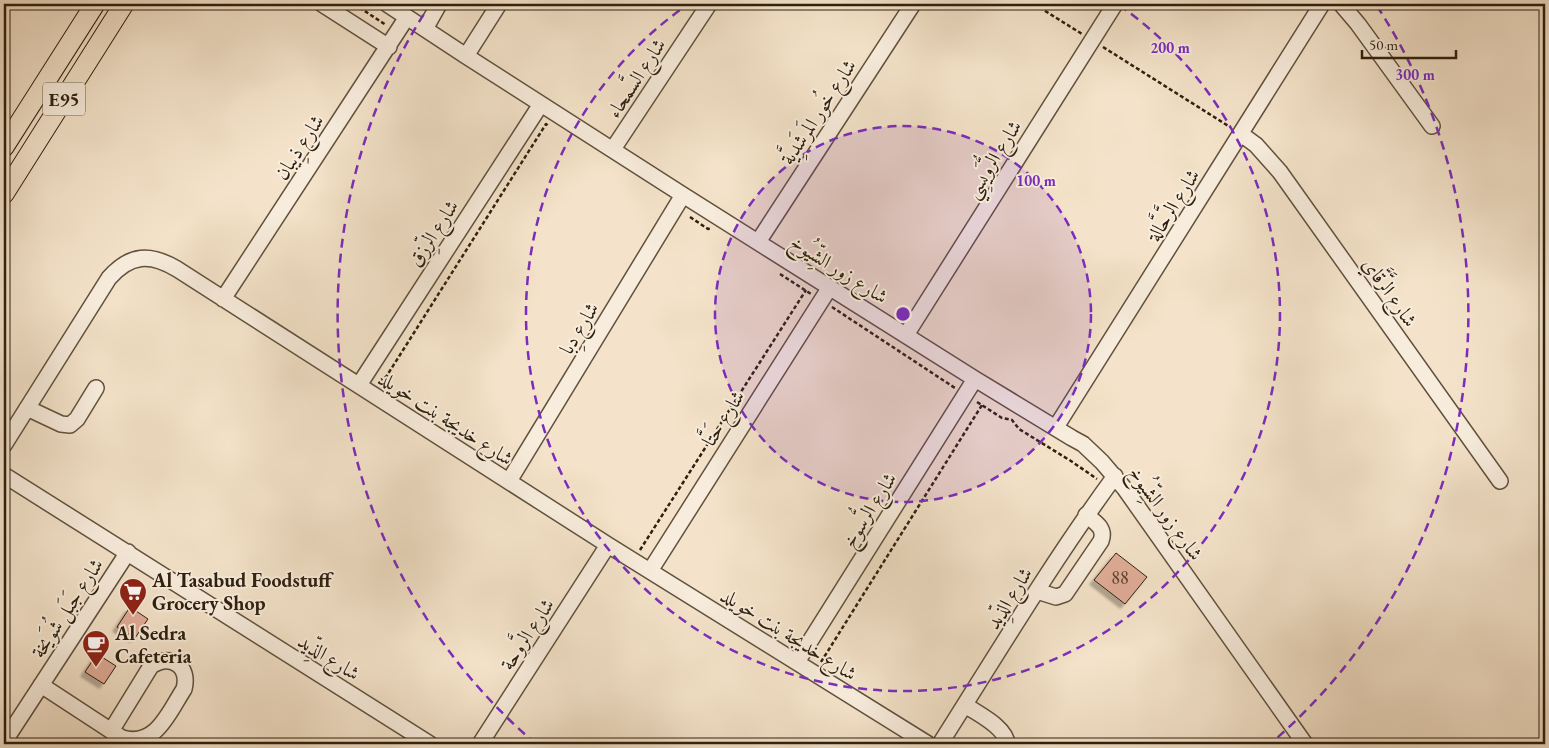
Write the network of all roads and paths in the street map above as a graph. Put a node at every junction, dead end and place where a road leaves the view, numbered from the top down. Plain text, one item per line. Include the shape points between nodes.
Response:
1 (95, 4) edge
2 (124, 4) edge
3 (322, 4) edge
4 (354, 4) edge
5 (387, 4) edge
6 (439, 4) edge
7 (500, 4) edge
8 (709, 4) edge
9 (913, 4) edge
10 (1034, 4) edge
11 (1115, 4) edge
12 (1322, 4) edge
13 (1341, 4) edge
14 (407, 17) junction
15 (425, 29) junction
16 (398, 32) junction
17 (1092, 40) junction
18 (389, 47) junction
19 (466, 56) junction
20 (541, 104) junction
21 (1432, 126) dead end
22 (553, 129) dead end
23 (1241, 134) junction
24 (4, 147) edge
25 (613, 149) junction
26 (4, 194) edge
27 (680, 201) junction
28 (713, 227) dead end
29 (758, 242) junction
30 (778, 272) dead end
31 (830, 286) junction
32 (806, 290) junction
33 (223, 299) junction
34 (821, 300) junction
35 (906, 335) junction
36 (975, 379) junction
37 (359, 385) junction
38 (96, 388) dead end
39 (966, 394) junction
40 (378, 398) junction
41 (982, 405) junction
42 (27, 408) junction
43 (1056, 427) junction
44 (4, 445) edge
45 (4, 475) edge
46 (508, 481) junction
47 (1111, 481) junction
48 (1500, 481) dead end
49 (1086, 514) junction
50 (608, 545) junction
51 (128, 552) junction
52 (633, 560) junction
53 (650, 571) junction
54 (1036, 591) junction
55 (797, 662) junction
56 (814, 673) junction
57 (41, 685) junction
58 (965, 706) junction
59 (111, 732) junction
60 (4, 742) edge
61 (430, 744) edge
62 (480, 744) edge
63 (928, 744) edge
64 (940, 744) edge
65 (1007, 744) edge
66 (1304, 744) edge

1 - 24 main road, E95
2 - 26 main road, E95
3 - 18 street
4 - 16 path
5 - 14 street, شارع زور الشِّيُوخ
6 - 15 street
7 - 19 street
8 - 25 street, شارع السَّمحاء
9 - 29 street, شارع خُور المَرشَدِيَّة
10 - 17 path
11 - 17 street, شارع الرُّوَيسِي
12 - 23 street, شارع الرَّحَّالة
13 - 21 street
14 - 15 street, شارع زور الشِّيُوخ
14 - 16 street, شارع ذِيبان
15 - 19 street, شارع زور الشِّيُوخ
16 - 18 street, شارع ذِيبان
17 - 23 path
17 - 35 street, شارع الرُّوَيسِي
18 - 33 street, شارع ذِيبان
19 - 20 street, شارع زور الشِّيُوخ
20 - 25 street, شارع زور الشِّيُوخ
20 - 37 street, شارع الرِّزق
22 - 40 path via 546,124 386,376 377,382 376,386 382,392
23 - 43 street, شارع الرَّحَّالة
23 - 48 street, شارع الرَّقَّاي via 1256,145 1280,172
25 - 27 street, شارع زور الشِّيُوخ
27 - 28 path via 708,229
27 - 29 street, شارع زور الشِّيُوخ
27 - 46 street, شارع دِبا
29 - 31 street, شارع زور الشِّيُوخ
30 - 32 path
31 - 34 street, شارع حَتَّا
31 - 35 street, شارع زور الشِّيُوخ
32 - 34 path
32 - 52 path
33 - 37 street, شارع خديجة بنت خويلد
33 - 42 street, شارع خديجة بنت خويلد via 163,261 147,257 125,263 109,278
34 - 39 path
34 - 53 street, شارع حَتَّا
35 - 36 street, شارع زور الشِّيُوخ
36 - 39 street, شارع الرُّسوخ
36 - 43 street, شارع زور الشِّيُوخ
37 - 40 street, شارع خديجة بنت خويلد
38 - 42 street via 70,425
39 - 41 path
39 - 55 street, شارع الرُّسوخ
40 - 46 street, شارع خديجة بنت خويلد
41 - 47 path
41 - 56 path
42 - 44 street, شارع خديجة بنت خويلد
43 - 47 street, شارع زور الشِّيُوخ via 1082,444
45 - 51 street, شارع الذِّيد
46 - 50 street, شارع خديجة بنت خويلد
47 - 49 street, شارع الذِّيد
47 - 66 street, شارع زور الشِّيُوخ
49 - 54 street, شارع الذِّيد
49 - 54 street via 1102,529 1101,541 1065,594 1056,598
50 - 52 street, شارع خديجة بنت خويلد
50 - 62 street, شارع الرَّوحة
51 - 57 street, شارع جَبَل شُوَيخة
51 - 61 street, شارع الذِّيد
52 - 53 street, شارع خديجة بنت خويلد
53 - 55 street, شارع خديجة بنت خويلد
54 - 58 street, شارع الذِّيد
55 - 56 street, شارع خديجة بنت خويلد
56 - 63 street, شارع خديجة بنت خويلد
57 - 59 street, شارع جَبَل شُوَيخة
57 - 60 street, شارع جَبَل شُوَيخة
58 - 64 street, شارع الذِّيد
58 - 65 street via 999,728
59 - 59 street, شارع جَبَل شُوَيخة via 135,740 147,737 157,729 184,689 182,669 164,660 151,666

